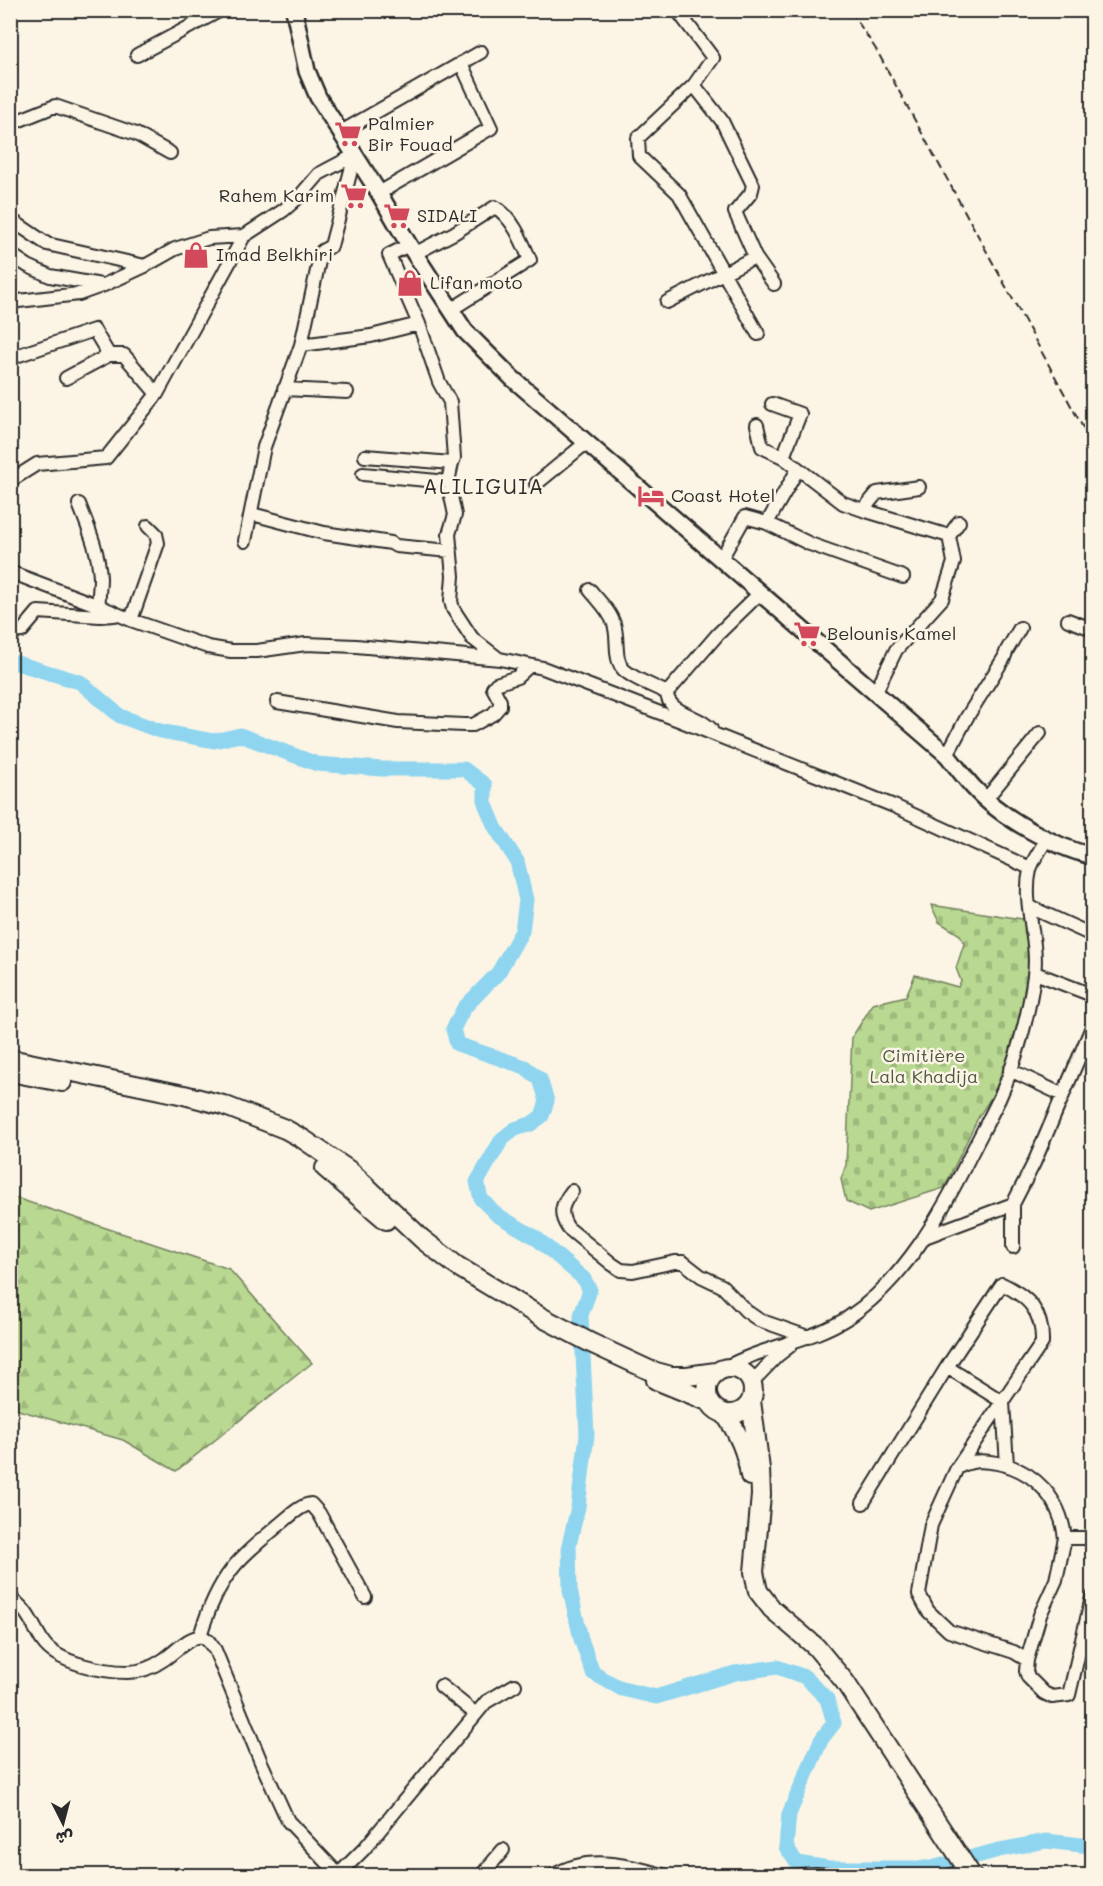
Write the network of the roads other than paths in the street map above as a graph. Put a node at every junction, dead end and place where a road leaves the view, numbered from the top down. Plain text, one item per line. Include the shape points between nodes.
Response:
1 (221, 10) edge
2 (294, 10) edge
3 (677, 10) edge
4 (481, 52) dead end
5 (137, 55) dead end
6 (461, 63) junction
7 (694, 85) junction
8 (10, 124) edge
9 (341, 132) junction
10 (170, 153) dead end
11 (355, 155) junction
12 (379, 193) junction
13 (10, 219) edge
14 (244, 236) junction
15 (412, 249) junction
16 (10, 254) edge
17 (755, 257) junction
18 (146, 266) junction
19 (723, 273) junction
20 (774, 284) dead end
21 (104, 285) junction
22 (10, 302) edge
23 (667, 302) dead end
24 (452, 309) junction
25 (419, 324) junction
26 (758, 334) dead end
27 (301, 345) junction
28 (110, 355) junction
29 (10, 358) edge
30 (66, 378) dead end
31 (284, 389) junction
32 (347, 392) dead end
33 (158, 394) junction
34 (772, 404) dead end
35 (757, 425) dead end
36 (587, 442) junction
37 (365, 456) dead end
38 (783, 457) junction
39 (452, 463) junction
40 (798, 469) junction
41 (363, 474) dead end
42 (10, 481) edge
43 (448, 482) junction
44 (536, 484) dead end
45 (919, 487) dead end
46 (79, 504) dead end
47 (863, 510) junction
48 (252, 514) junction
49 (959, 522) dead end
50 (767, 523) junction
51 (148, 526) dead end
52 (949, 536) junction
53 (245, 542) dead end
54 (450, 550) junction
55 (721, 559) junction
56 (10, 573) edge
57 (903, 577) dead end
58 (590, 590) dead end
59 (760, 593) junction
60 (99, 606) junction
61 (116, 615) junction
62 (131, 620) junction
63 (1068, 620) dead end
64 (1020, 628) dead end
65 (1092, 628) edge
66 (10, 632) edge
67 (500, 659) junction
68 (529, 666) junction
69 (667, 693) junction
70 (875, 693) junction
71 (277, 702) dead end
72 (1040, 733) dead end
73 (717, 736) junction
74 (947, 755) junction
75 (986, 799) junction
76 (1053, 841) junction
77 (1092, 849) edge
78 (1092, 856) edge
79 (1030, 868) junction
80 (1030, 907) junction
81 (1092, 936) edge
82 (1035, 973) junction
83 (1092, 995) edge
84 (1092, 1026) edge
85 (10, 1059) edge
86 (1010, 1070) junction
87 (10, 1072) edge
88 (1063, 1095) junction
89 (572, 1191) dead end
90 (1013, 1204) junction
91 (925, 1236) junction
92 (1013, 1247) dead end
93 (569, 1336) junction
94 (808, 1336) junction
95 (795, 1342) junction
96 (591, 1347) junction
97 (947, 1367) junction
98 (720, 1370) junction
99 (752, 1382) junction
100 (751, 1401) junction
101 (1003, 1402) junction
102 (717, 1408) junction
103 (1007, 1465) junction
104 (957, 1468) junction
105 (863, 1503) dead end
106 (1065, 1538) junction
107 (1092, 1538) edge
108 (365, 1597) dead end
109 (1092, 1597) edge
110 (10, 1598) edge
111 (200, 1636) junction
112 (1027, 1660) junction
113 (515, 1685) dead end
114 (441, 1686) dead end
115 (477, 1714) junction
116 (503, 1850) dead end
117 (958, 1868) edge
118 (339, 1875) edge
119 (481, 1875) edge
120 (554, 1875) edge
121 (666, 1875) edge
122 (784, 1875) edge
123 (841, 1875) edge

1 - 5 street
2 - 9 main road via 307,70 318,97
3 - 7 street via 712,58
4 - 6 street
6 - 9 street
6 - 12 street via 491,128
7 - 17 street via 722,121 753,185 735,212
7 - 19 street via 638,138 639,156 679,194
8 - 10 street via 55,106 136,134
9 - 11 main road
11 - 12 main road
11 - 14 street via 319,174 284,210
11 - 27 street via 331,246 322,251 319,261
12 - 15 main road
13 - 18 street via 47,244
14 - 18 street via 209,238 175,249
14 - 33 street
15 - 24 main road
15 - 24 street via 454,233 495,207 515,227 530,260
15 - 25 street via 389,255
16 - 21 street via 50,276
17 - 19 street
17 - 20 street
18 - 21 street
19 - 23 street
19 - 26 street
21 - 22 street via 79,294
24 - 36 main road via 465,331 512,378
25 - 27 street via 371,336
25 - 39 street via 450,402
27 - 31 street
28 - 29 street via 94,330
28 - 30 street
28 - 33 street via 124,355
31 - 32 street
31 - 48 street via 264,447
33 - 42 street via 106,459 37,464
34 - 38 street via 800,414
35 - 38 street via 762,447
36 - 44 street
36 - 55 main road
37 - 39 street
38 - 40 street
39 - 43 street
40 - 47 street via 843,503
40 - 50 street
41 - 43 street
43 - 54 street via 455,515 449,534
45 - 47 street via 876,493
46 - 60 street via 93,540 100,578
47 - 52 street
48 - 53 street
48 - 54 street via 324,533 396,546
49 - 52 street
50 - 55 street via 745,516
50 - 57 street via 810,544
51 - 62 street via 158,543
52 - 70 street via 954,562 942,599 896,650
54 - 67 street via 453,609 472,638
55 - 59 main road
56 - 60 street
58 - 69 street via 614,624 621,667
59 - 69 street
59 - 70 main road
60 - 61 street
61 - 62 street
61 - 66 street via 38,612 22,631
62 - 67 street via 231,651 306,644
63 - 65 street
64 - 74 street
67 - 68 street
68 - 71 street via 517,677 496,684 493,688 500,706 473,725 398,722
68 - 73 street via 584,683
69 - 73 street via 672,706 703,721
70 - 74 main road
72 - 75 street
73 - 79 street via 894,806
74 - 75 main road
75 - 76 main road via 1026,828
76 - 77 main road
76 - 78 main road
76 - 79 street
79 - 80 street
80 - 81 street
80 - 82 street
82 - 83 street
82 - 86 street
84 - 88 street
85 - 93 highway via 184,1095 285,1129 350,1171 422,1239 457,1266
86 - 88 street
86 - 91 street via 1001,1096 955,1186
87 - 93 highway via 185,1107 270,1135 304,1152 336,1176 465,1283 524,1318
88 - 90 street
89 - 94 street via 563,1204 565,1223 616,1267 633,1271 683,1262 725,1288 759,1320
90 - 91 street
90 - 92 street
91 - 94 street via 869,1300 829,1329
93 - 96 highway
94 - 95 street
95 - 98 street via 772,1347
95 - 99 street
96 - 98 highway via 660,1374 687,1376
96 - 102 highway via 644,1376
97 - 101 street
97 - 101 street via 1002,1284 1020,1293 1043,1326 1042,1343
97 - 105 street
98 - 99 highway via 730,1367 743,1371
98 - 102 highway via 711,1377 707,1389
99 - 100 highway
100 - 102 highway via 732,1414
100 - 117 highway via 761,1486 754,1572 758,1591 772,1609 816,1647 845,1682
101 - 103 street
101 - 104 street
102 - 117 highway via 742,1442 750,1472 751,1512 744,1576 747,1591 756,1607 818,1665
103 - 104 street via 975,1460
103 - 106 street via 1028,1475 1049,1494 1057,1506
104 - 112 street via 931,1525 919,1594 928,1611 949,1631
106 - 107 street
106 - 112 street via 1056,1580 1040,1615
108 - 111 street via 311,1504 289,1516 232,1569 206,1615
109 - 112 street via 1069,1695 1052,1697 1044,1693 1028,1677
110 - 111 street via 27,1611 52,1652 85,1665 120,1672 133,1672 162,1662
111 - 118 street via 215,1650 288,1821
113 - 115 street via 486,1702
114 - 115 street
115 - 118 street
116 - 119 street
120 - 121 street via 567,1868 597,1863
122 - 123 street

